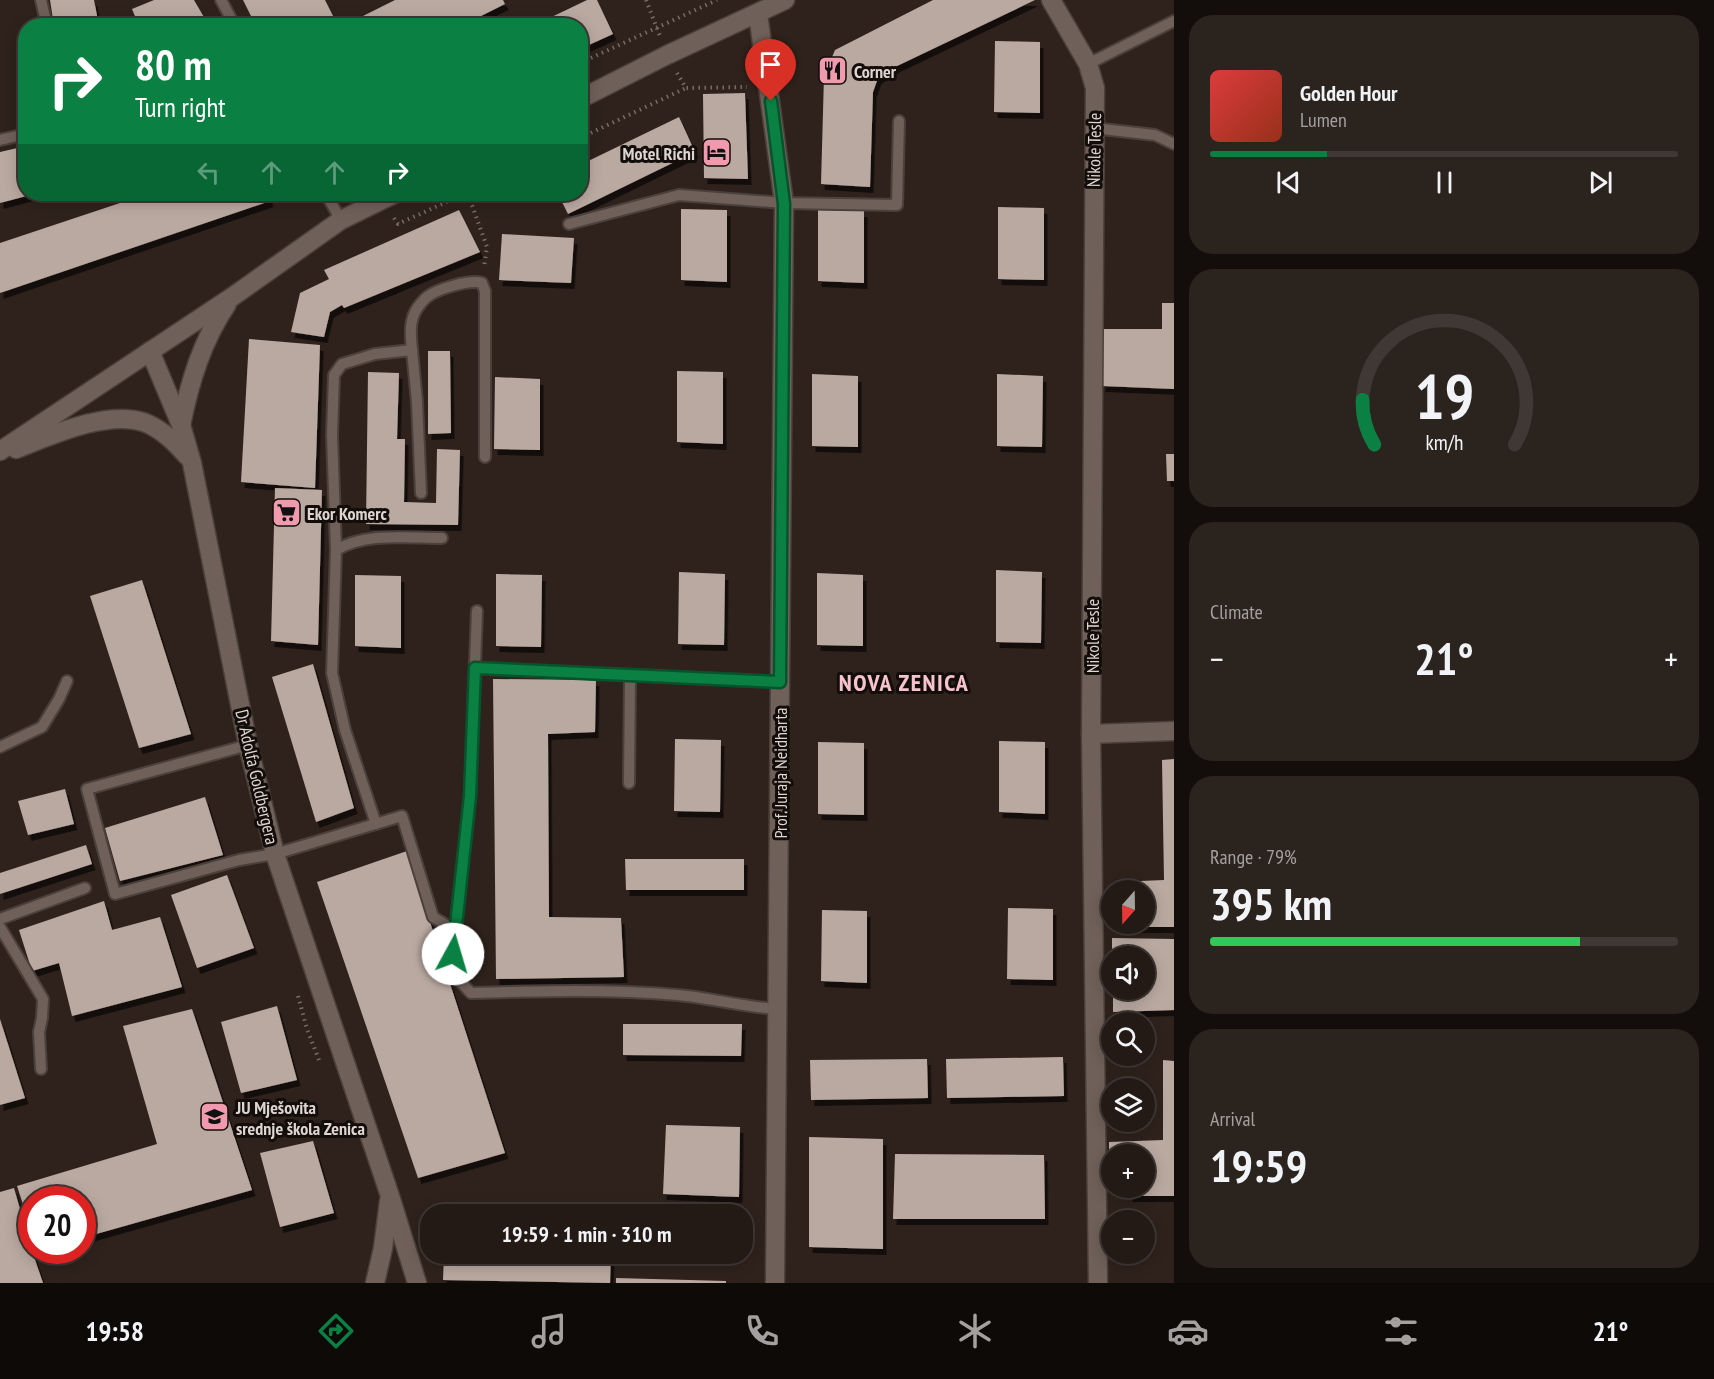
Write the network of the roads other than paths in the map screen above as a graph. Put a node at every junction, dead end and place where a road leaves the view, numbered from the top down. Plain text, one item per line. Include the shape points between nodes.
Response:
1 (41, 0) edge
2 (221, 0) edge
3 (785, 0) edge
4 (1051, 0) edge
5 (758, 14) junction
6 (44, 18) edge
7 (231, 18) edge
8 (1174, 21) edge
9 (1088, 64) junction
10 (588, 95) edge
11 (900, 121) dead end
12 (1094, 128) junction
13 (18, 136) edge
14 (0, 140) edge
15 (1174, 144) edge
16 (330, 201) edge
17 (378, 201) edge
18 (784, 204) junction
19 (341, 220) junction
20 (569, 224) dead end
21 (232, 297) junction
22 (412, 350) junction
23 (150, 351) junction
24 (181, 425) junction
25 (0, 453) edge
26 (485, 457) dead end
27 (192, 463) junction
28 (421, 493) dead end
29 (442, 538) dead end
30 (336, 550) junction
31 (477, 611) dead end
32 (475, 668) junction
33 (630, 675) junction
34 (67, 681) dead end
35 (780, 682) junction
36 (1174, 730) edge
37 (1091, 734) junction
38 (248, 745) junction
39 (0, 747) edge
40 (629, 783) dead end
41 (376, 824) junction
42 (275, 854) junction
43 (85, 888) dead end
44 (0, 919) edge
45 (0, 927) edge
46 (456, 931) junction
47 (778, 1009) junction
48 (41, 1070) dead end
49 (390, 1196) junction
50 (375, 1283) edge
51 (417, 1283) edge
52 (775, 1283) edge
53 (1098, 1283) edge

1 - 6 lane
2 - 7 lane
3 - 5 street
4 - 9 street, Nikole Tesle
5 - 10 street
5 - 18 street, Prof. Juraja Neidharta
8 - 9 lane
9 - 12 street, Nikole Tesle via 1095,88
11 - 18 lane via 897,205
12 - 15 lane via 1155,135
12 - 37 street, Nikole Tesle
13 - 14 lane
16 - 19 lane
17 - 19 street
18 - 20 lane via 678,195
18 - 35 street, Prof. Juraja Neidharta
19 - 21 street
21 - 23 street
21 - 24 street via 196,364
22 - 26 lane via 415,312 427,297 475,280 482,283
22 - 28 lane
22 - 30 lane via 375,354 342,364 334,375
23 - 24 street, Dr Adolfa Goldbergera
23 - 25 street
24 - 27 street, Dr Adolfa Goldbergera
25 - 27 street via 97,422 125,419 160,430 173,439
27 - 38 street, Dr Adolfa Goldbergera
29 - 30 lane via 370,538
30 - 41 lane via 332,673 345,730
31 - 32 lane
32 - 33 lane
32 - 46 lane via 470,796
33 - 35 lane
33 - 40 lane
34 - 39 lane via 42,727
35 - 47 street, Prof. Juraja Neidharta
36 - 37 street
37 - 53 street, Nikole Tesle
38 - 42 street, Dr Adolfa Goldbergera
38 - 42 lane via 87,789 115,894
41 - 42 lane
41 - 46 lane via 402,816 433,917
42 - 49 street, Dr Adolfa Goldbergera
43 - 44 lane
45 - 48 lane via 43,999 39,1032
46 - 47 lane via 453,954 460,981 471,993 625,991
47 - 52 street, Prof. Juraja Neidharta
49 - 50 street, Dr Adolfa Goldbergera
49 - 51 street, Dr Adolfa Goldbergera

